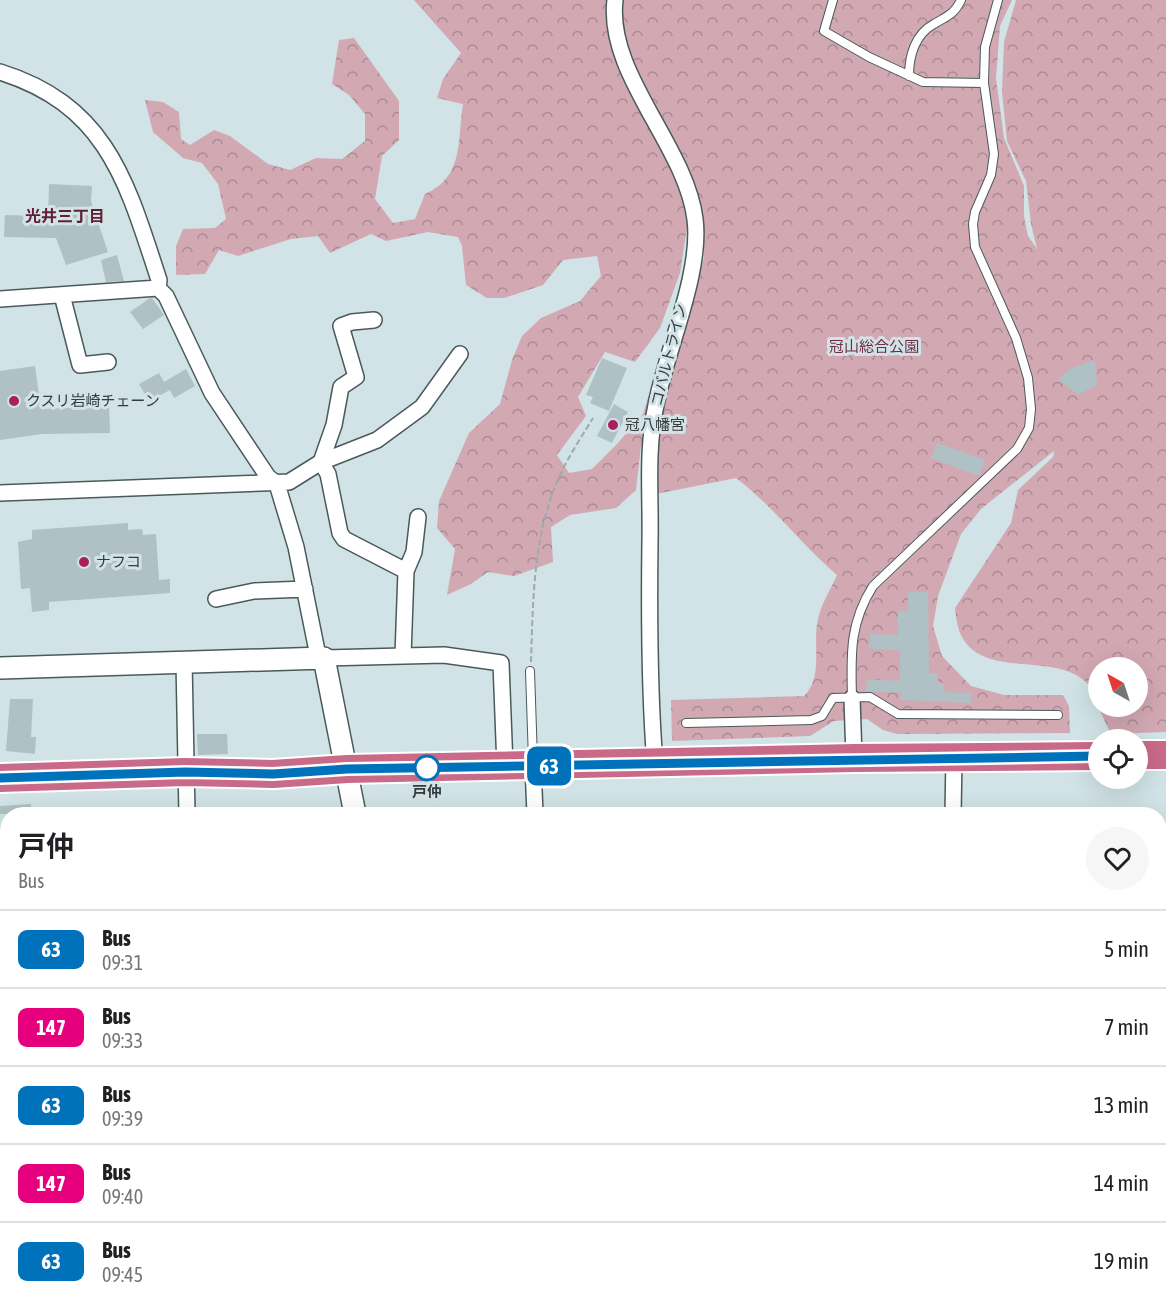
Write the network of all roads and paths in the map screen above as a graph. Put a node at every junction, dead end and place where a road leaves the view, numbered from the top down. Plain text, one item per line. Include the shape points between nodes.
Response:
1 (615, 0) edge
2 (833, 0) edge
3 (961, 0) edge
4 (998, 0) edge
5 (0, 72) edge
6 (909, 76) junction
7 (984, 83) junction
8 (158, 288) junction
9 (62, 295) junction
10 (0, 299) edge
11 (374, 320) dead end
12 (460, 354) dead end
13 (108, 362) dead end
14 (593, 418) dead end
15 (321, 462) junction
16 (277, 484) junction
17 (0, 493) edge
18 (418, 517) dead end
19 (406, 571) junction
20 (305, 589) junction
21 (216, 598) dead end
22 (403, 656) junction
23 (324, 658) junction
24 (184, 661) junction
25 (0, 668) edge
26 (530, 671) joint
27 (852, 698) junction
28 (1058, 716) dead end
29 (686, 723) dead end
30 (1148, 755) edge
31 (1166, 755) edge
32 (1088, 756) edge
33 (854, 758) junction
34 (954, 758) junction
35 (655, 764) junction
36 (533, 766) junction
37 (505, 767) junction
38 (347, 769) junction
39 (185, 772) junction
40 (0, 778) edge
41 (187, 807) edge
42 (354, 807) edge
43 (535, 807) edge
44 (953, 807) edge

1 - 35 street, コバルトライン via 613,14 624,56 688,190 695,220 695,256 656,405 648,468 650,697
2 - 6 lane via 824,31
3 - 6 lane via 949,18 933,24 917,39 909,60
4 - 7 lane via 985,47
5 - 8 street via 41,88 64,103 87,123 110,152 137,214 159,280
6 - 7 lane via 923,82
7 - 27 lane via 994,154 991,176 975,212 975,247 1016,338 1028,378 1029,428 1017,449 873,586 861,604 851,641
8 - 9 street
8 - 16 street via 166,296 212,393 268,477
9 - 10 street
9 - 13 street via 80,364
11 - 15 street via 341,326 356,377 341,387 334,426
12 - 15 street via 422,407 377,440
14 - 26 path via 560,474 543,528 534,587
15 - 16 street via 289,482
15 - 19 street via 328,474 344,539
16 - 17 street
16 - 20 street
18 - 19 street via 414,552
19 - 22 street
20 - 21 street via 254,591
20 - 23 street via 317,651
22 - 23 street
22 - 37 street via 444,655 501,663
23 - 24 street
23 - 38 street
24 - 25 street
24 - 39 street
26 - 36 lane
27 - 28 lane via 870,697 898,714
27 - 29 lane via 833,698 822,716 811,720
27 - 33 street
30 - 31 highway
32 - 34 highway
33 - 34 highway
33 - 35 highway
34 - 44 street
35 - 36 highway
36 - 37 highway
36 - 43 street
37 - 38 highway
38 - 39 highway via 273,774
38 - 42 street
39 - 40 highway
39 - 41 street

